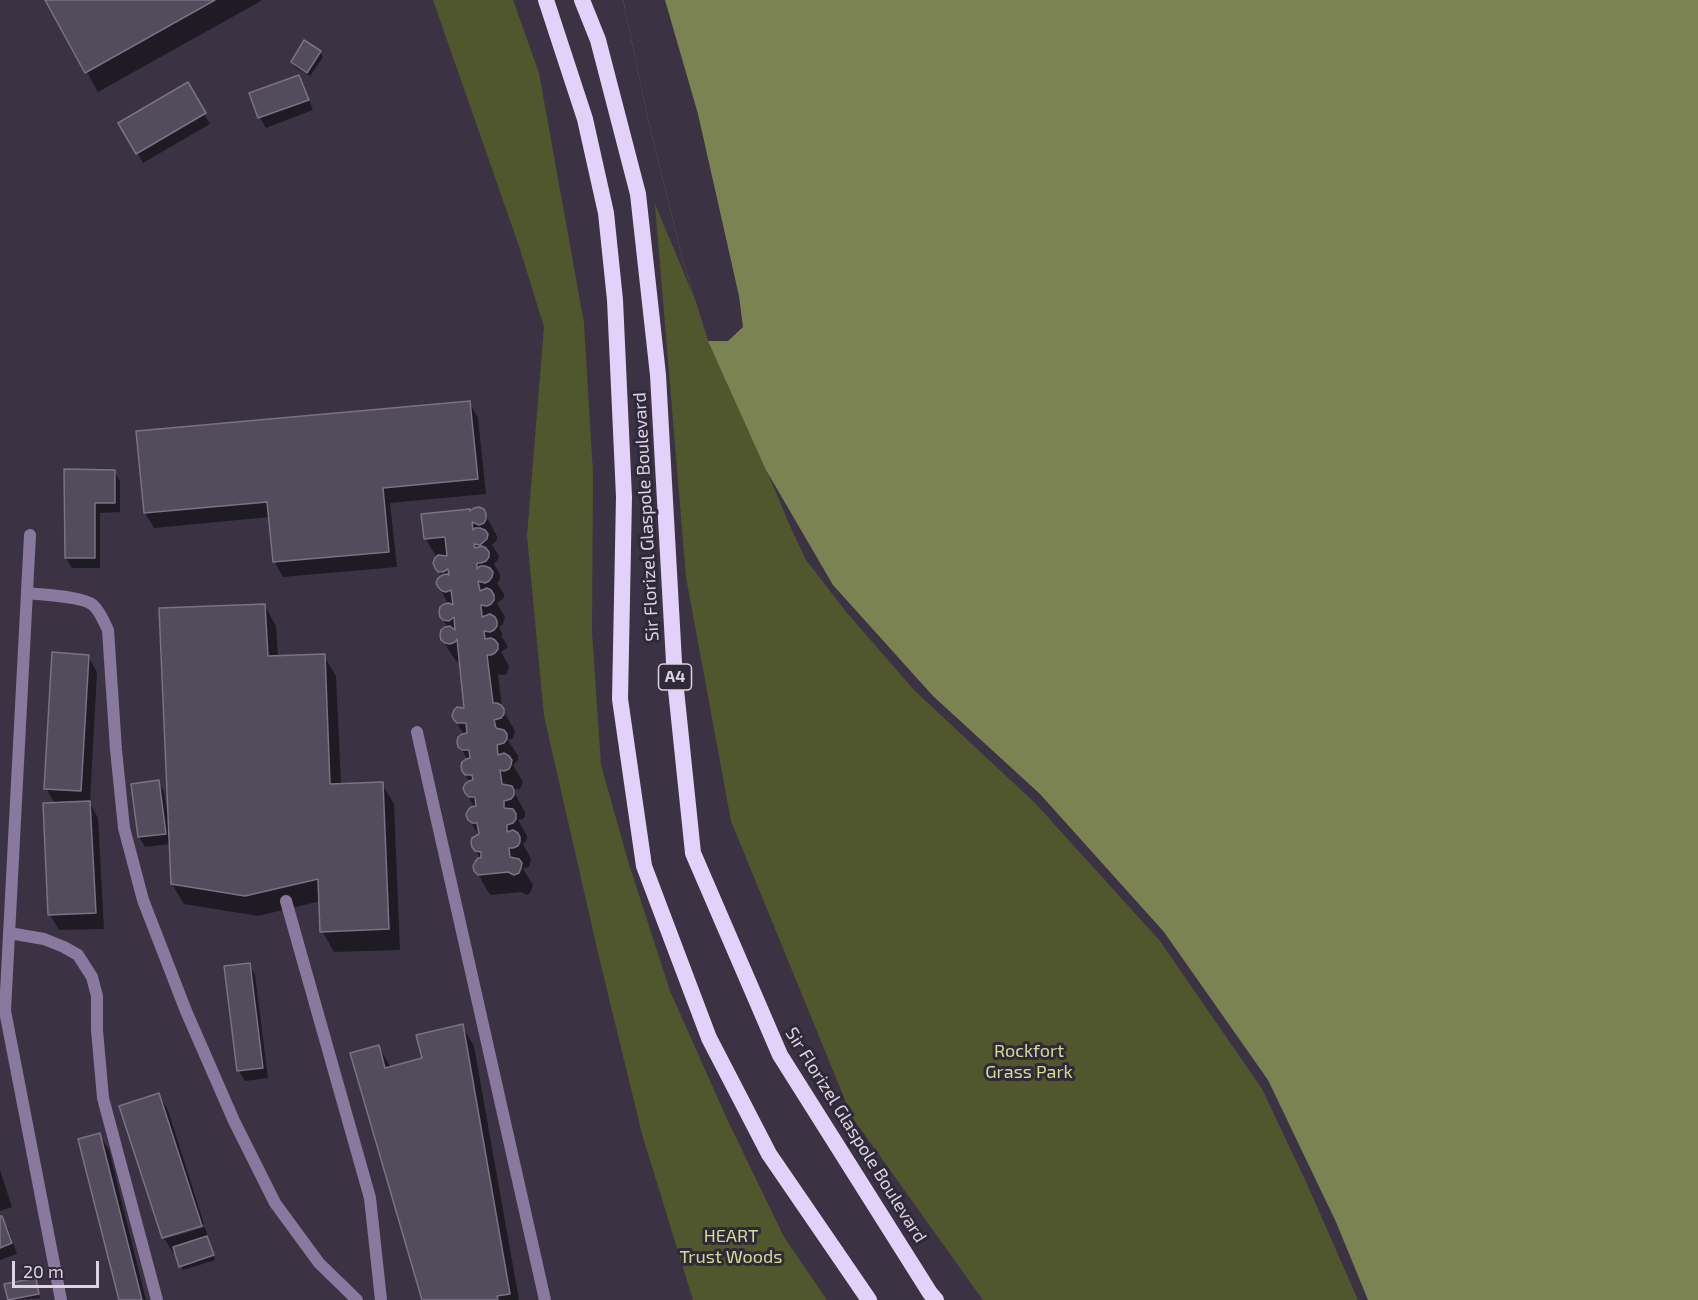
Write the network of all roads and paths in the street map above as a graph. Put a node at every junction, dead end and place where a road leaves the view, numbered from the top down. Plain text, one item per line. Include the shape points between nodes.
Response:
1 (546, 0) edge
2 (582, 0) edge
3 (30, 535) dead end
4 (27, 593) junction
5 (417, 732) dead end
6 (286, 901) dead end
7 (9, 933) junction
8 (61, 1300) edge
9 (157, 1300) edge
10 (357, 1300) edge
11 (381, 1300) edge
12 (545, 1300) edge
13 (869, 1300) edge
14 (936, 1300) edge

1 - 13 highway, Sir Florizel Glaspole Boulevard via 585,119 606,213 615,300 624,497 620,699 644,866 714,1048 769,1154
2 - 14 highway, Sir Florizel Glaspole Boulevard / A4 via 598,40 638,194 658,375 675,680 693,853 780,1055
3 - 4 street
4 - 7 street
4 - 10 street via 92,604 108,630 124,828 142,900 234,1121 275,1203 319,1263
5 - 12 street
6 - 11 street via 370,1198
7 - 8 street via 5,1011
7 - 9 street via 64,947 78,955 92,977 97,996 103,1098

